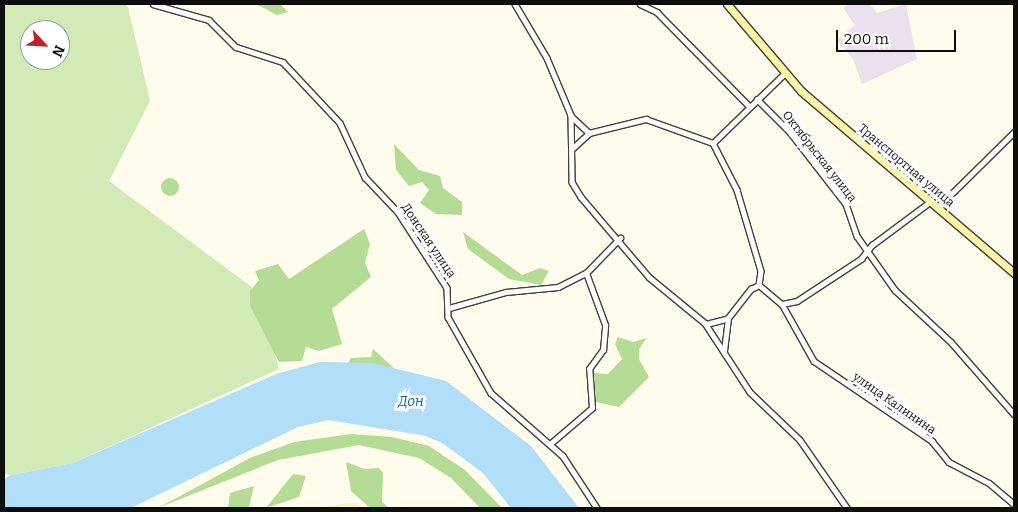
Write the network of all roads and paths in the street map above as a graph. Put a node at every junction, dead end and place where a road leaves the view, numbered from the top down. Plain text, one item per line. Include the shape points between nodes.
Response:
1 (155, 4) edge
2 (515, 4) edge
3 (640, 4) edge
4 (727, 4) edge
5 (785, 74) junction
6 (757, 98) junction
7 (749, 106) junction
8 (571, 115) junction
9 (1014, 132) edge
10 (589, 133) junction
11 (713, 143) junction
12 (573, 148) junction
13 (931, 201) junction
14 (938, 207) junction
15 (620, 238) junction
16 (867, 251) junction
17 (586, 273) junction
18 (1014, 273) edge
19 (759, 285) junction
20 (782, 304) junction
21 (448, 308) junction
22 (728, 318) junction
23 (705, 323) junction
24 (724, 351) junction
25 (1014, 414) edge
26 (550, 444) junction
27 (1014, 504) edge
28 (597, 508) edge
29 (847, 508) edge

1 - 21 street, Донская улица via 209,20 236,47 270,56 293,72 340,123 365,177 398,212 447,288
2 - 8 street via 547,58
3 - 7 street via 658,12
4 - 5 main road, Транспортная улица
5 - 6 street
5 - 13 main road, Транспортная улица
6 - 7 street
6 - 16 street, Октябрьская улица via 790,132 846,204
7 - 11 street
8 - 10 street
8 - 12 street
9 - 14 street
10 - 11 street via 646,119
10 - 12 street
11 - 19 street via 737,190 761,271
12 - 15 street via 572,182
13 - 14 main road, Транспортная улица
13 - 16 street
14 - 18 main road, Транспортная улица
15 - 17 street
15 - 23 street via 649,277
16 - 20 street via 797,301
16 - 25 street, Октябрьская улица via 896,290 940,330
17 - 21 street via 558,287 506,292
17 - 26 street via 605,325 604,350 588,369 592,408
19 - 20 street
19 - 22 street
20 - 27 street, улица Калинина via 814,361 932,441 949,462 989,483
21 - 26 street, Донская улица via 456,335 491,393
22 - 23 street
22 - 24 street
23 - 24 street
24 - 29 street via 750,392 800,440
26 - 28 street, Донская улица

